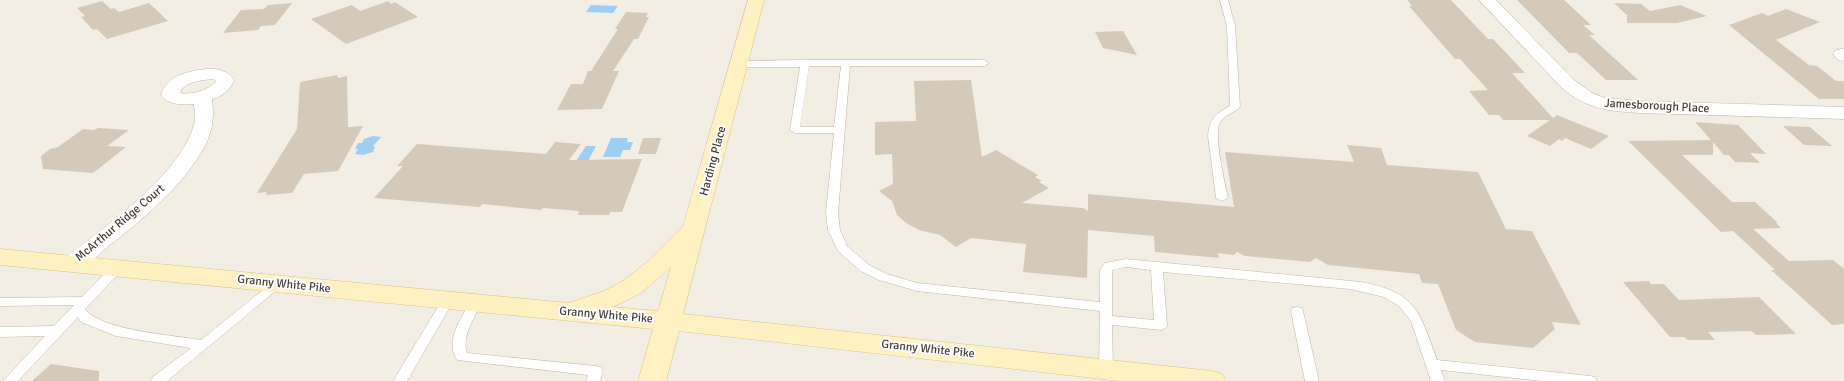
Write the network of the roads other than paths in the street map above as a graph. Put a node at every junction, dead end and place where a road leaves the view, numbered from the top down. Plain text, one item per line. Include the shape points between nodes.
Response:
1 (756, 0) edge
2 (1224, 0) edge
3 (1487, 0) edge
4 (805, 63) junction
5 (846, 63) junction
6 (984, 63) dead end
7 (739, 64) junction
8 (203, 96) dead end
9 (1844, 113) edge
10 (839, 130) junction
11 (1222, 198) dead end
12 (694, 228) junction
13 (0, 257) edge
14 (71, 264) junction
15 (1157, 267) junction
16 (117, 268) junction
17 (278, 284) junction
18 (448, 300) junction
19 (0, 302) edge
20 (475, 302) junction
21 (83, 306) junction
22 (569, 311) junction
23 (1297, 311) dead end
24 (1106, 314) junction
25 (667, 321) junction
26 (58, 331) junction
27 (0, 332) edge
28 (204, 345) junction
29 (1432, 364) junction
30 (1106, 369) junction
31 (10, 381) edge
32 (158, 381) edge
33 (400, 381) edge
34 (593, 381) edge
35 (652, 381) edge
36 (1212, 381) edge
37 (1312, 381) edge
38 (1438, 381) edge
39 (1590, 381) edge

1 - 7 main road, Harding Place
2 - 11 lane via 1231,26 1235,107 1215,122 1213,134
3 - 9 street, Jamesborough Place via 1568,84 1593,102 1640,107
4 - 5 lane
4 - 7 lane
4 - 10 lane via 795,130
5 - 6 lane
5 - 10 lane
7 - 12 main road, Harding Place
8 - 14 street, McArthur Ridge Court via 206,106 201,131 187,159 145,204
10 - 24 lane via 832,213 834,230 842,248 865,268 883,277 916,287
12 - 22 main road via 660,264 632,287 609,299
12 - 25 main road, Harding Place
13 - 14 main road, Granny White Pike
14 - 16 main road, Granny White Pike
15 - 24 lane via 1126,263 1109,266 1106,275
15 - 24 lane via 1162,325
15 - 29 lane via 1350,285 1383,291 1398,298 1412,312
16 - 17 main road, Granny White Pike
16 - 21 lane
17 - 18 main road, Granny White Pike
17 - 28 lane
18 - 20 main road, Granny White Pike
18 - 33 lane
19 - 21 lane
20 - 22 main road, Granny White Pike
20 - 34 lane via 460,335 458,346 462,357 596,372
21 - 26 lane
21 - 28 lane via 86,319 116,330
22 - 25 main road, Granny White Pike
23 - 37 lane
24 - 30 lane
25 - 30 main road, Granny White Pike
25 - 35 main road, Harding Place
26 - 27 lane
26 - 31 lane
28 - 32 lane
29 - 38 lane
29 - 39 lane
30 - 36 main road, Granny White Pike

